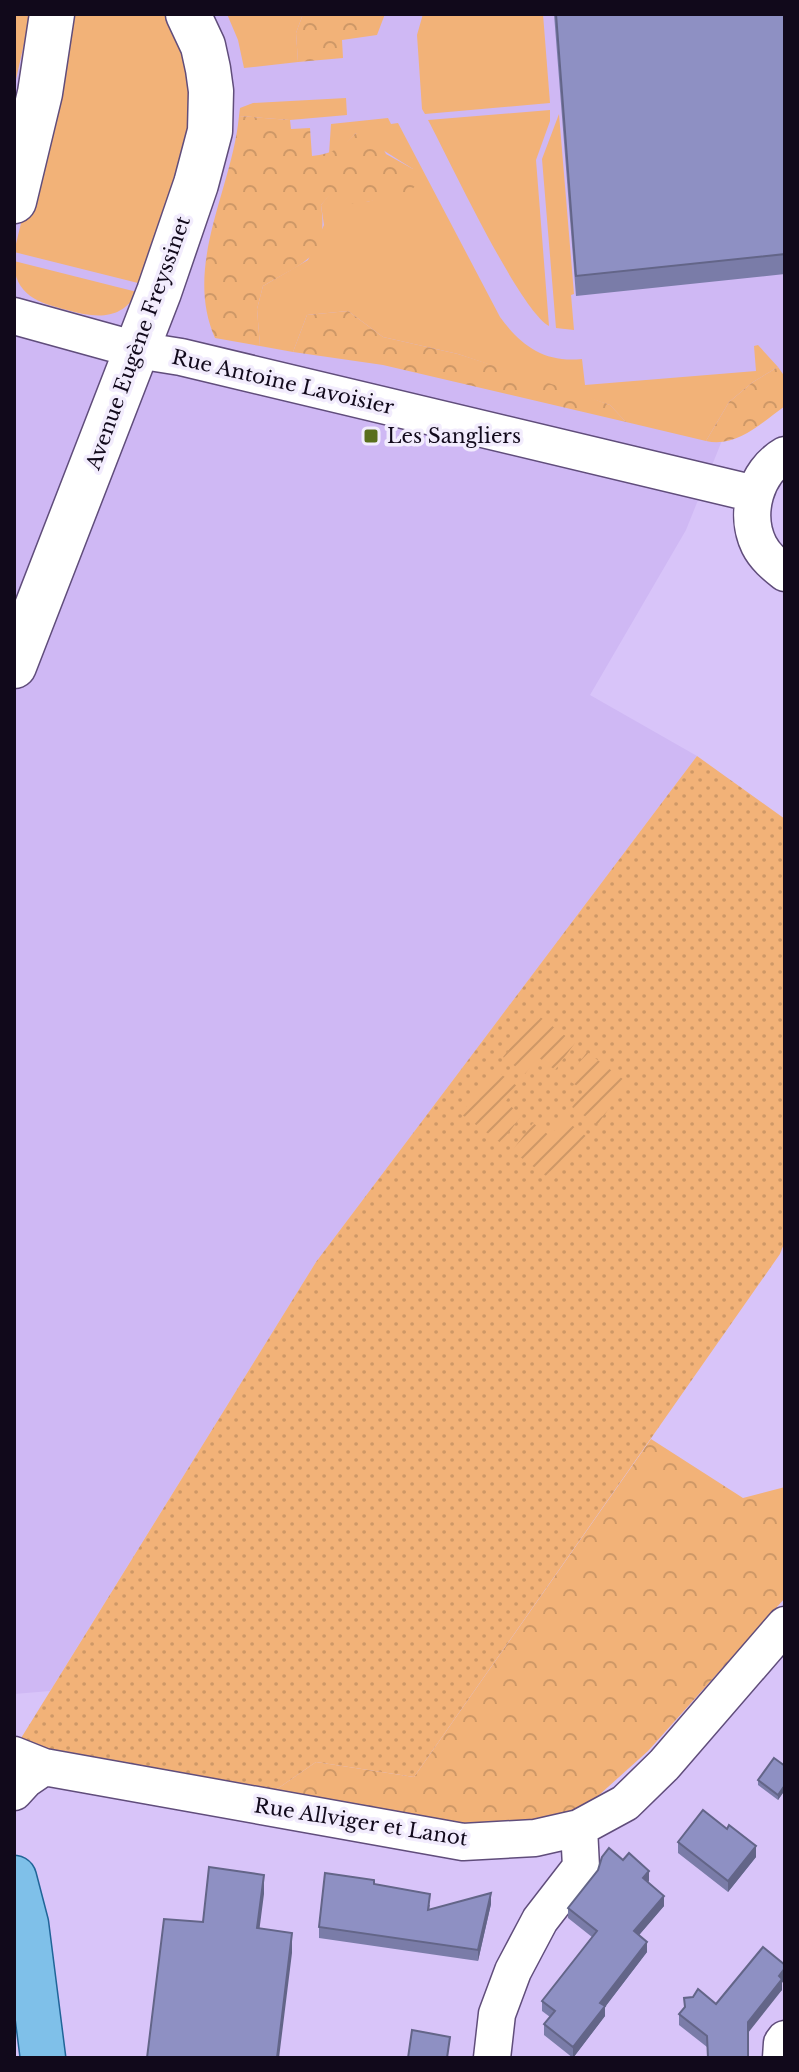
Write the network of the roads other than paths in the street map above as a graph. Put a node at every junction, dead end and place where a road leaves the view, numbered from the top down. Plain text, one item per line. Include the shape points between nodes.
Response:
1 (52, 14) edge
2 (188, 14) edge
3 (14, 201) edge
4 (14, 316) edge
5 (137, 350) junction
6 (785, 455) edge
7 (755, 494) junction
8 (785, 573) edge
9 (14, 666) edge
10 (785, 1625) edge
11 (29, 1761) edge
12 (14, 1792) edge
13 (579, 1828) junction
14 (14, 1878) edge
15 (785, 2039) edge
16 (43, 2058) edge
17 (492, 2058) edge
18 (781, 2058) edge

1 - 3 street
2 - 5 street, Avenue Eugène Freyssinet via 208,69 210,131
4 - 5 street, Rue Antoine Lavoisier
5 - 7 street, Rue Antoine Lavoisier
5 - 9 street, Avenue Eugène Freyssinet
6 - 7 street via 764,475
7 - 8 street via 752,512 759,545
10 - 13 street, Rue Allviger et Lanot via 664,1765 625,1803
11 - 12 street, Rue Allviger et Lanot via 25,1780
11 - 13 street, Rue Allviger et Lanot via 463,1842 535,1838
13 - 17 street via 581,1867 540,1920 513,1971 497,2014
14 - 16 main road via 26,1924
15 - 18 street

